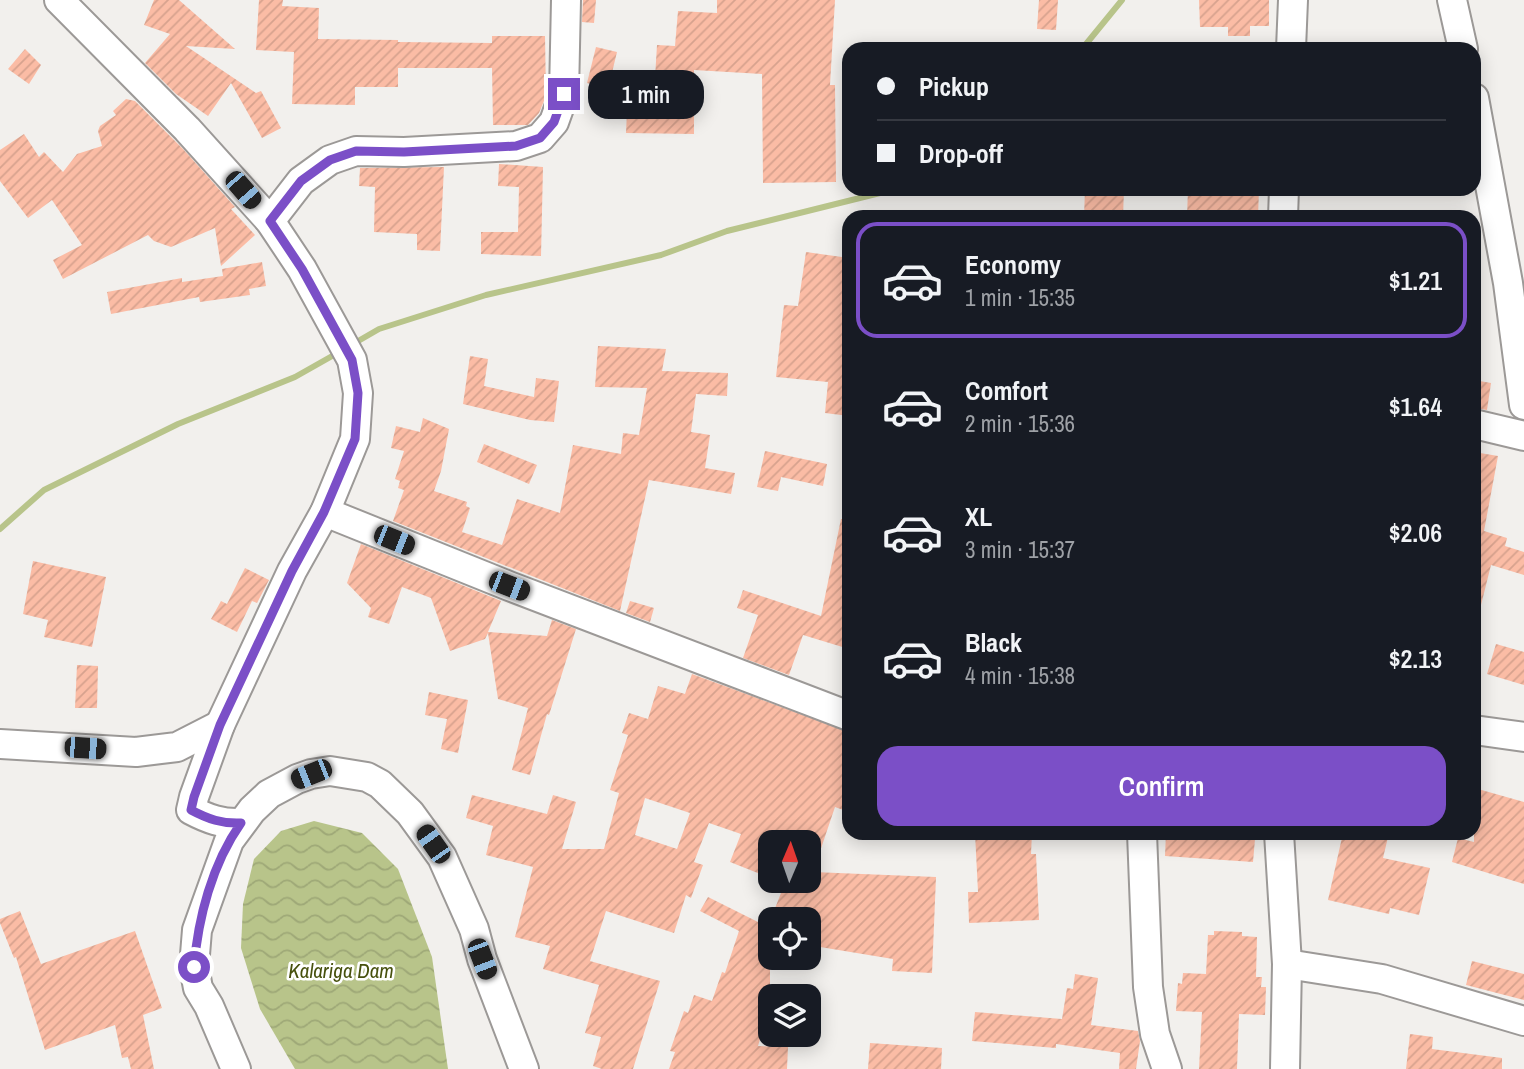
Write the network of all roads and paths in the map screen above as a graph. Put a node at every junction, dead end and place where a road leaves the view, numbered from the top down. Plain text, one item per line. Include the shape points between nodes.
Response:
1 (59, 0) edge
2 (566, 0) edge
3 (1293, 0) edge
4 (1452, 0) edge
5 (1291, 42) edge
6 (1461, 42) edge
7 (1481, 136) edge
8 (270, 221) junction
9 (1524, 405) edge
10 (1481, 426) edge
11 (1524, 436) edge
12 (324, 512) junction
13 (842, 713) edge
14 (220, 725) junction
15 (1481, 731) edge
16 (1524, 737) edge
17 (0, 744) edge
18 (241, 823) junction
19 (1142, 840) edge
20 (1279, 840) edge
21 (1287, 964) junction
22 (1524, 1021) edge
23 (236, 1069) edge
24 (524, 1069) edge
25 (1167, 1069) edge
26 (1285, 1069) edge

1 - 8 street
2 - 8 street via 564,94 554,122 540,138 516,146 356,151 330,160 301,181
3 - 5 street
4 - 6 street
7 - 9 street
8 - 12 street via 352,360 358,393 355,439
10 - 11 street
12 - 13 street
12 - 14 street
14 - 17 street via 177,747 136,751
14 - 18 street via 191,810 226,824
15 - 16 street
18 - 23 street via 229,841 197,930 194,967 198,988
18 - 24 street via 269,794 311,774 351,773 380,784 425,832 454,880
19 - 25 street via 1148,987 1155,1034
20 - 21 street
21 - 22 street via 1382,979
21 - 26 street

